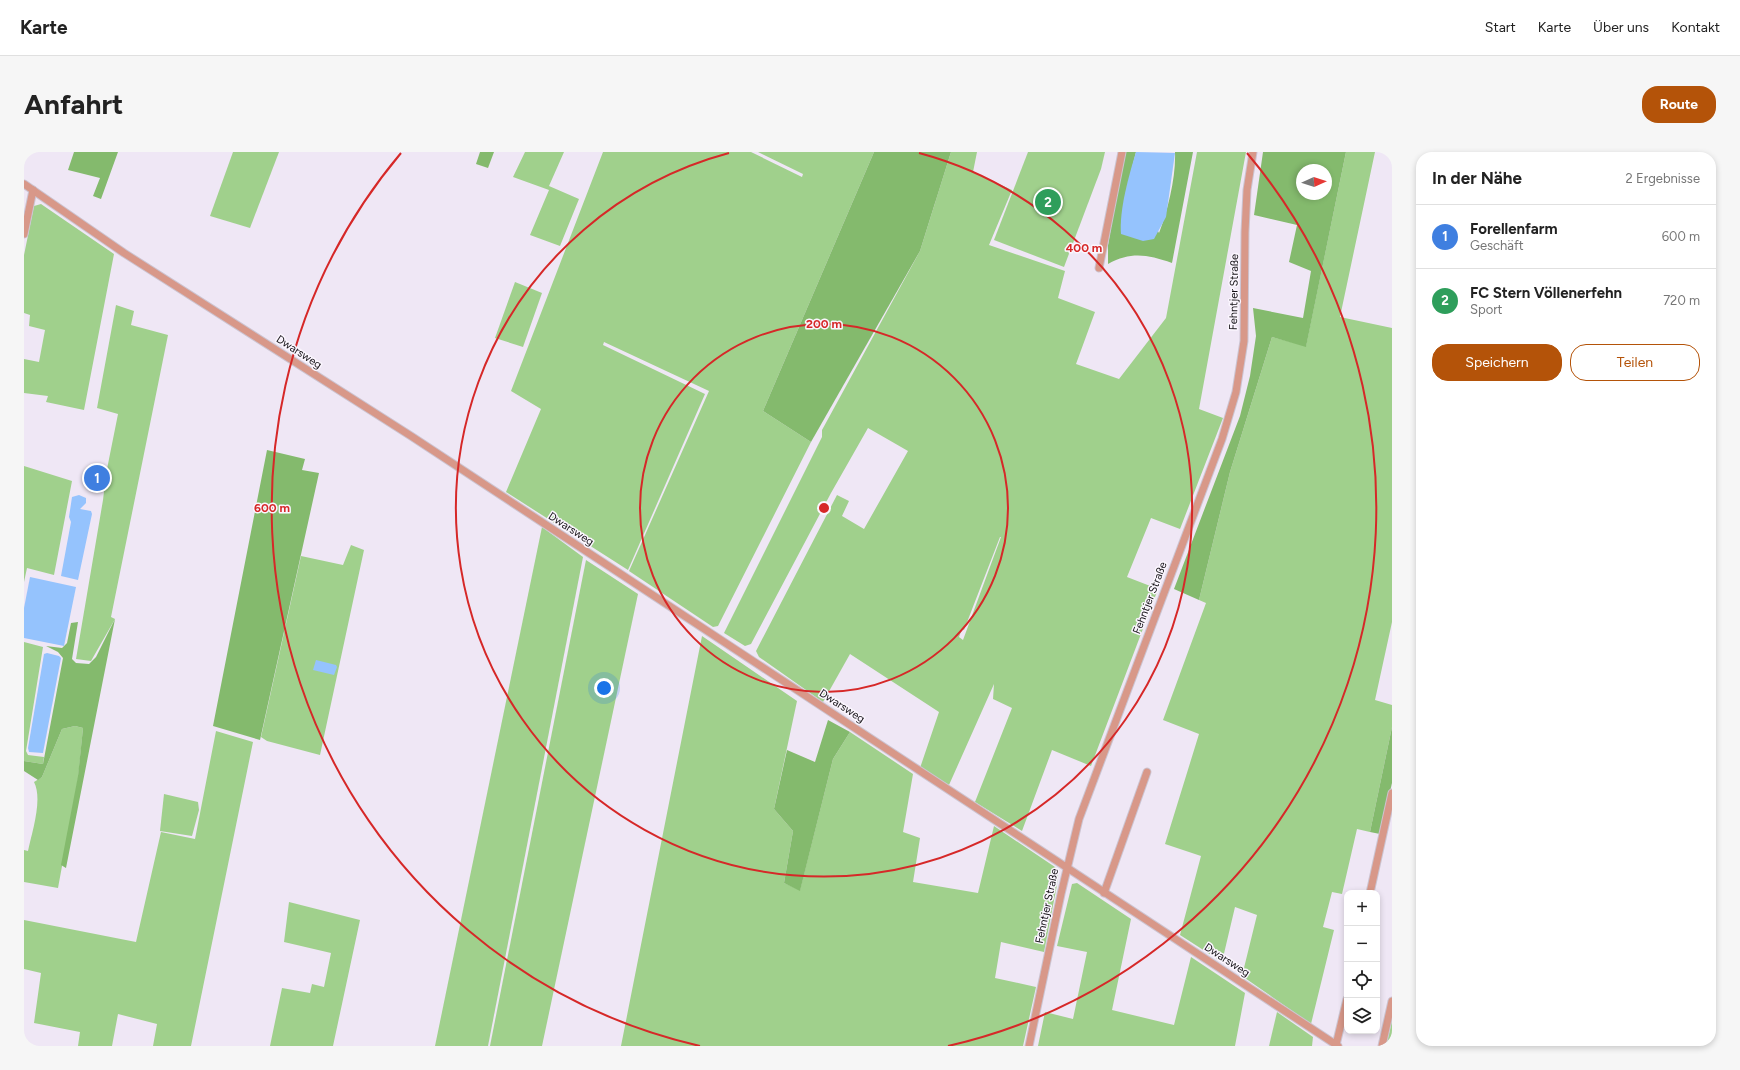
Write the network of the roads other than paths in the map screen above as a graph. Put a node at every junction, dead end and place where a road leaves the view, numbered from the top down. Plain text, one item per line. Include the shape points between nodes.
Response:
1 (1122, 152) edge
2 (1253, 152) edge
3 (24, 184) edge
4 (33, 190) junction
5 (24, 234) edge
6 (1099, 268) dead end
7 (1147, 772) dead end
8 (1392, 793) edge
9 (1067, 868) junction
10 (1371, 890) edge
11 (1104, 893) junction
12 (1392, 1001) edge
13 (1344, 1013) edge
14 (1029, 1046) edge
15 (1337, 1046) edge
16 (1382, 1046) edge

1 - 6 street
2 - 9 street, Fehntjer Straße via 1246,225 1244,341 1233,404 1088,795
3 - 4 street, Dwarsweg
4 - 5 street
4 - 9 street, Dwarsweg via 124,253 411,436
7 - 11 street
8 - 10 street
9 - 11 street, Dwarsweg
9 - 14 street, Fehntjer Straße
11 - 15 street, Dwarsweg
12 - 16 street
13 - 15 street

